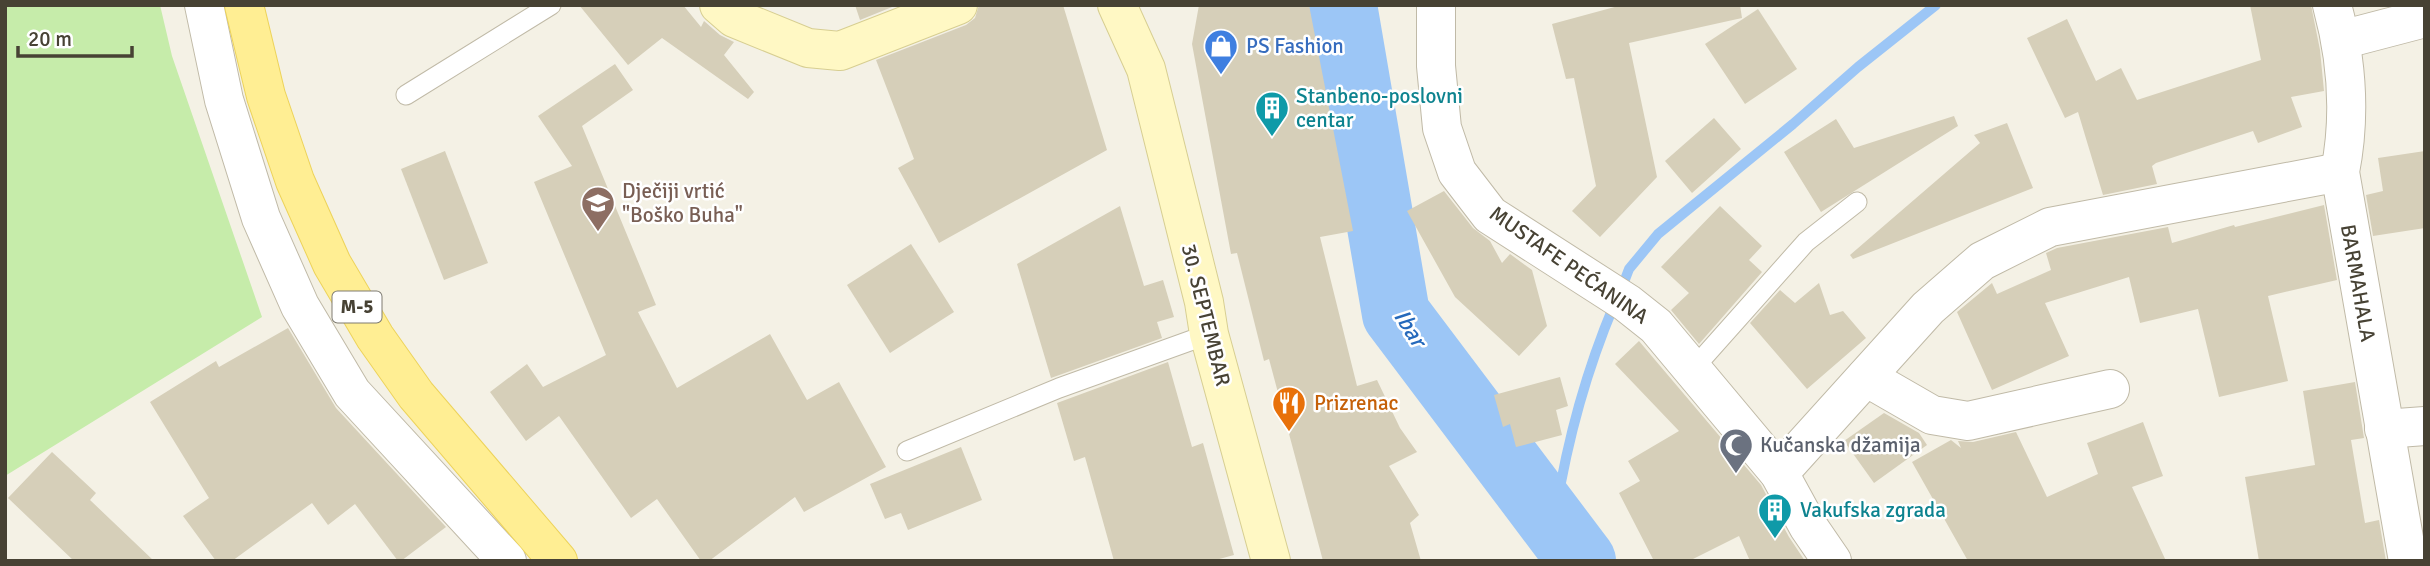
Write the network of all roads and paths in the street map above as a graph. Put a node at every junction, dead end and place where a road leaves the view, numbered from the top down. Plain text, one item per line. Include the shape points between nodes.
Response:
1 (204, 5) edge
2 (244, 5) edge
3 (551, 5) edge
4 (719, 5) edge
5 (958, 5) edge
6 (1117, 5) edge
7 (1144, 5) edge
8 (1436, 5) edge
9 (2425, 18) edge
10 (2337, 23) edge
11 (1146, 69) junction
12 (407, 95) dead end
13 (2340, 172) junction
14 (1857, 202) dead end
15 (1209, 334) junction
16 (1693, 369) junction
17 (1866, 377) junction
18 (2110, 389) dead end
19 (2425, 426) edge
20 (2384, 429) junction
21 (907, 451) dead end
22 (1779, 473) junction
23 (507, 561) edge
24 (558, 561) edge
25 (1271, 561) edge
26 (1832, 561) edge
27 (2408, 561) edge

1 - 23 street via 224,100 261,218 300,306 352,393
2 - 24 main road, M-5 via 266,96 332,264 416,395
3 - 12 lane
4 - 5 street via 734,19 808,48 840,51
6 - 11 street, 30. SEPTEMBAR
7 - 11 street, 30. SEPTEMBAR
8 - 16 street, MUSTAFE PEĆANINA via 1442,128 1457,172 1490,215 1656,326
9 - 10 street
10 - 13 street, BARMAHALA via 2346,127
11 - 15 street, 30. SEPTEMBAR
13 - 17 street via 2050,228 1982,261 1928,308
13 - 20 street, BARMAHALA
14 - 16 lane via 1806,242
15 - 21 lane via 1059,388
15 - 25 street, 30. SEPTEMBAR
16 - 22 street, MUSTAFE PEĆANINA
17 - 18 street via 1932,415 1968,421
17 - 22 street
19 - 20 street
20 - 27 street, BARMAHALA
22 - 26 street, MUSTAFE PEĆANINA

